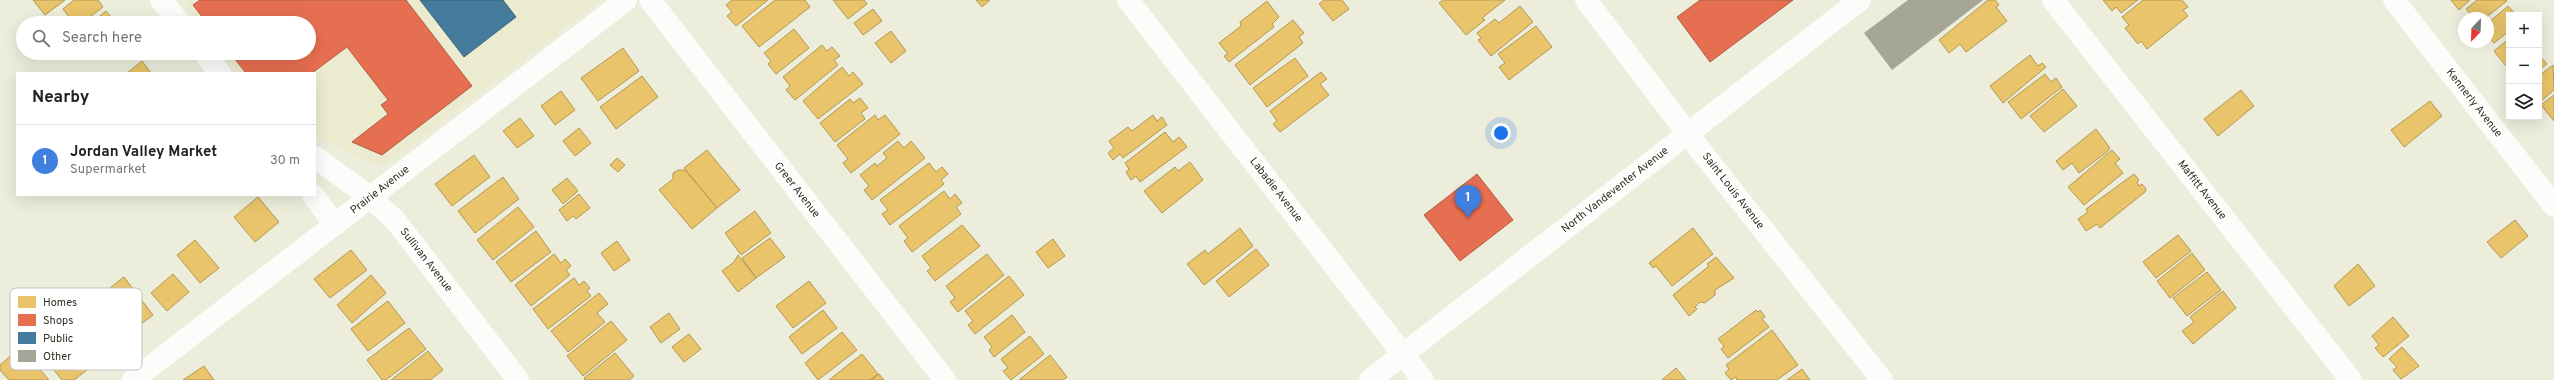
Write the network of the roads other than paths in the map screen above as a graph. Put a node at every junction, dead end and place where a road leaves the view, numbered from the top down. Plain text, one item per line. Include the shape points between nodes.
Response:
1 (161, 0) edge
2 (626, 0) edge
3 (650, 0) edge
4 (1128, 0) edge
5 (1586, 0) edge
6 (1860, 0) edge
7 (2052, 0) edge
8 (2394, 0) edge
9 (174, 16) edge
10 (210, 60) edge
11 (219, 72) edge
12 (1688, 134) junction
13 (316, 158) edge
14 (314, 196) edge
15 (371, 198) junction
16 (2554, 206) edge
17 (335, 224) junction
18 (1404, 354) junction
19 (134, 380) edge
20 (518, 380) edge
21 (945, 380) edge
22 (1370, 380) edge
23 (1423, 380) edge
24 (1882, 380) edge
25 (2351, 380) edge

1 - 9 street
2 - 15 street, Prairie Avenue
3 - 21 street, Greer Avenue
4 - 18 street, Labadie Avenue
5 - 12 street, Saint Louis Avenue
6 - 12 street, North Vandeventer Avenue
7 - 25 street, Maffitt Avenue
8 - 16 street, Kennerly Avenue
10 - 11 street
12 - 18 street, North Vandeventer Avenue
12 - 24 street, Saint Louis Avenue
13 - 15 street, Sullivan Avenue
14 - 17 street
15 - 17 street, Prairie Avenue
15 - 20 street, Sullivan Avenue via 395,220
17 - 19 street, Prairie Avenue
18 - 22 street, North Vandeventer Avenue
18 - 23 street, Labadie Avenue

